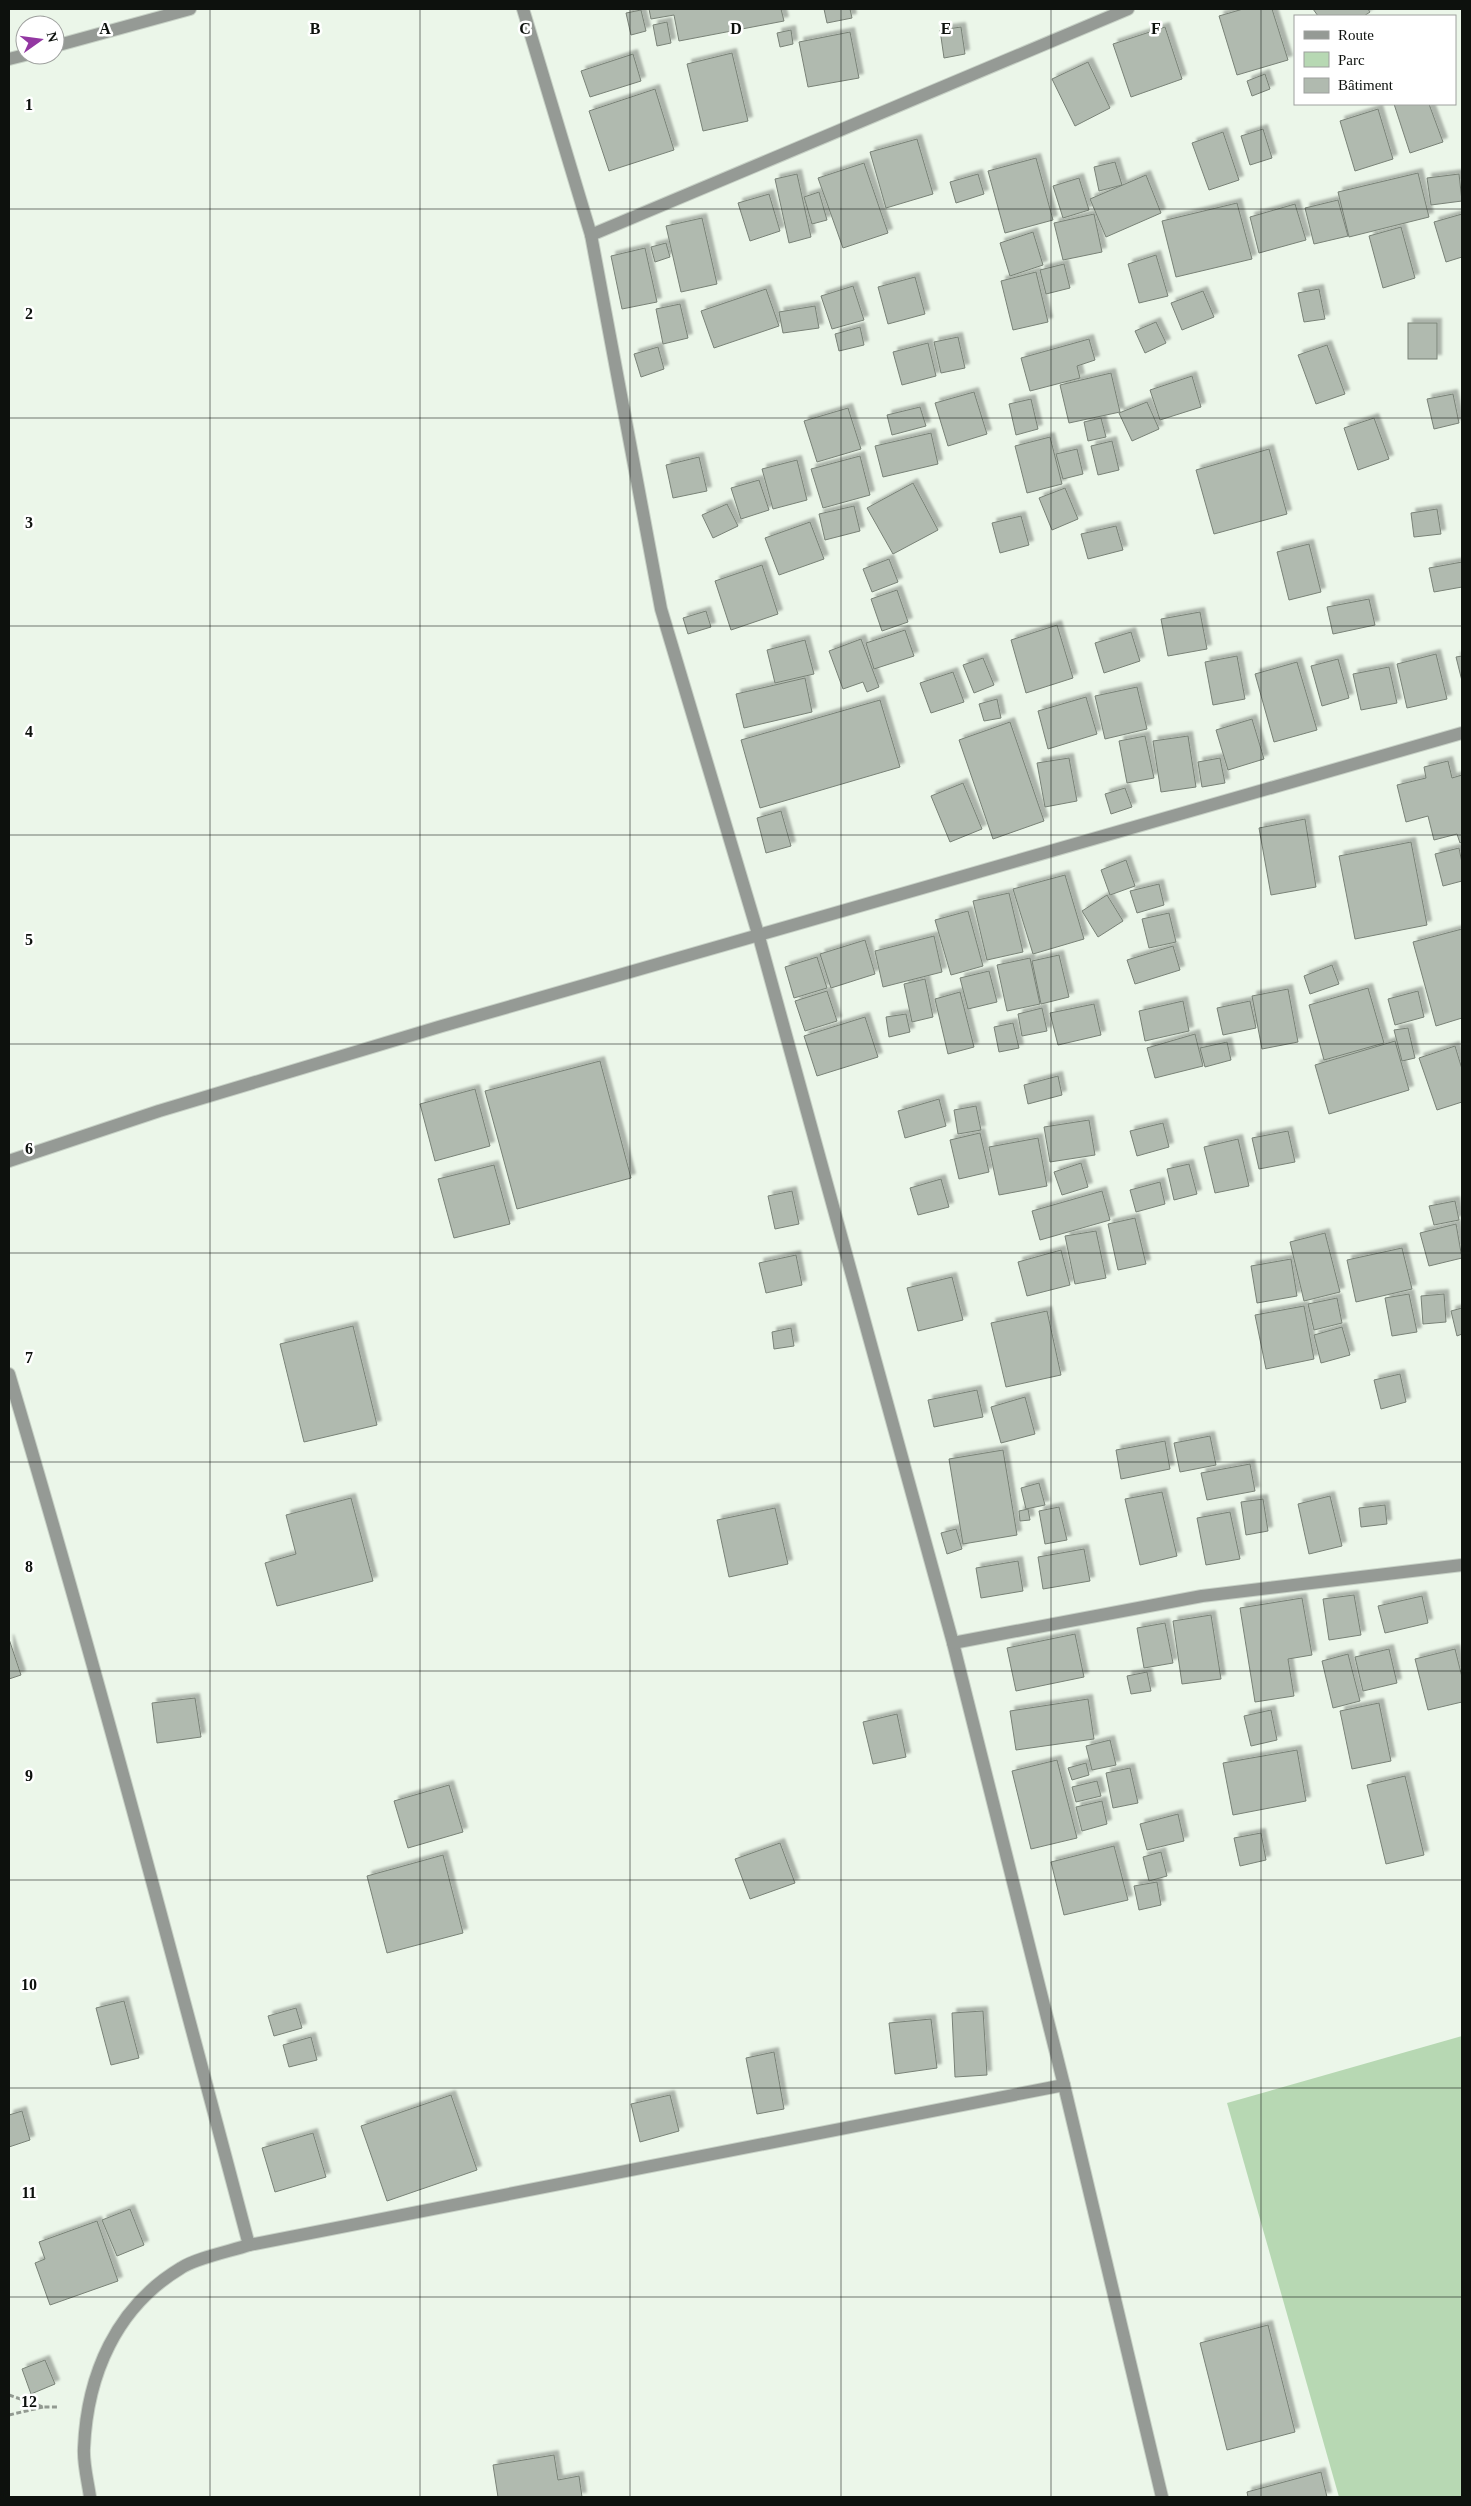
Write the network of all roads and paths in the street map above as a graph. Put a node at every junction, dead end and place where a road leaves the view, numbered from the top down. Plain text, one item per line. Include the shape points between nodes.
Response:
1 (190, 9) edge
2 (523, 9) edge
3 (1128, 9) edge
4 (65, 43) edge
5 (591, 235) junction
6 (1462, 733) edge
7 (759, 937) junction
8 (9, 1161) edge
9 (9, 1374) edge
10 (1462, 1565) edge
11 (953, 1643) junction
12 (1064, 2085) junction
13 (249, 2245) junction
14 (9, 2395) edge
15 (44, 2407) junction
16 (88, 2407) junction
17 (9, 2415) edge
18 (90, 2497) edge
19 (1162, 2497) edge

1 - 4 street
2 - 5 street
3 - 5 street
5 - 7 street via 661,609
6 - 7 street
7 - 8 street via 159,1111
7 - 11 street
9 - 13 street via 128,1788
10 - 11 street via 1202,1596
11 - 12 street
12 - 13 street
12 - 19 street
13 - 16 street via 182,2267 140,2300 109,2342
14 - 15 path
15 - 16 path
15 - 17 path
16 - 18 street via 83,2450

